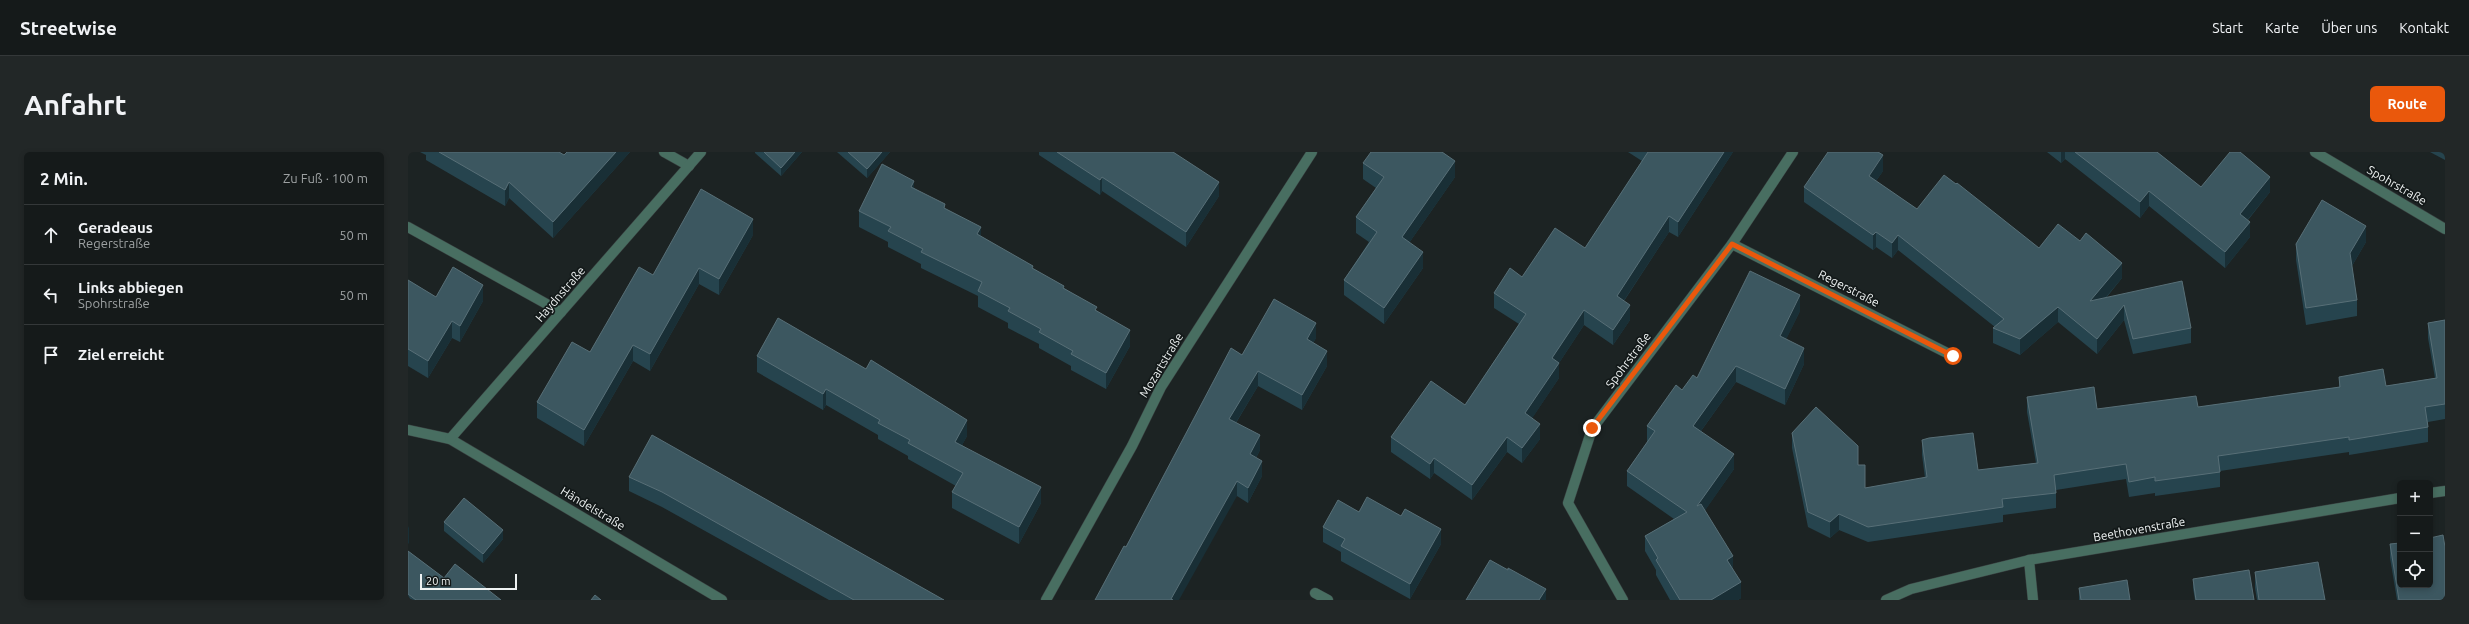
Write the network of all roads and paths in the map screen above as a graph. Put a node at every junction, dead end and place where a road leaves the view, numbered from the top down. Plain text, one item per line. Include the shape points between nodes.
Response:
1 (664, 152) edge
2 (701, 152) edge
3 (1312, 152) edge
4 (1793, 152) edge
5 (2315, 152) edge
6 (689, 166) junction
7 (408, 226) edge
8 (2445, 229) edge
9 (1732, 244) junction
10 (561, 312) junction
11 (1953, 356) dead end
12 (408, 430) edge
13 (450, 439) junction
14 (2445, 491) edge
15 (2433, 493) edge
16 (2397, 499) edge
17 (2029, 560) junction
18 (1315, 593) dead end
19 (722, 600) edge
20 (1046, 600) edge
21 (1328, 600) edge
22 (1623, 600) edge
23 (1886, 600) edge
24 (2033, 600) edge

1 - 6 street
2 - 6 street, Haydnstraße
3 - 20 street, Mozartstraße via 1161,387 1132,446
4 - 9 street, Spohrstraße
5 - 8 street, Spohrstraße
6 - 10 street, Haydnstraße
7 - 10 street
9 - 11 street, Regerstraße
9 - 22 street, Spohrstraße via 1592,428 1568,503
10 - 13 street, Haydnstraße
12 - 13 street, Händelstraße
13 - 19 street, Händelstraße
14 - 15 street
16 - 17 street, Beethovenstraße
17 - 23 street, Beethovenstraße via 1911,589
17 - 24 street
18 - 21 street

